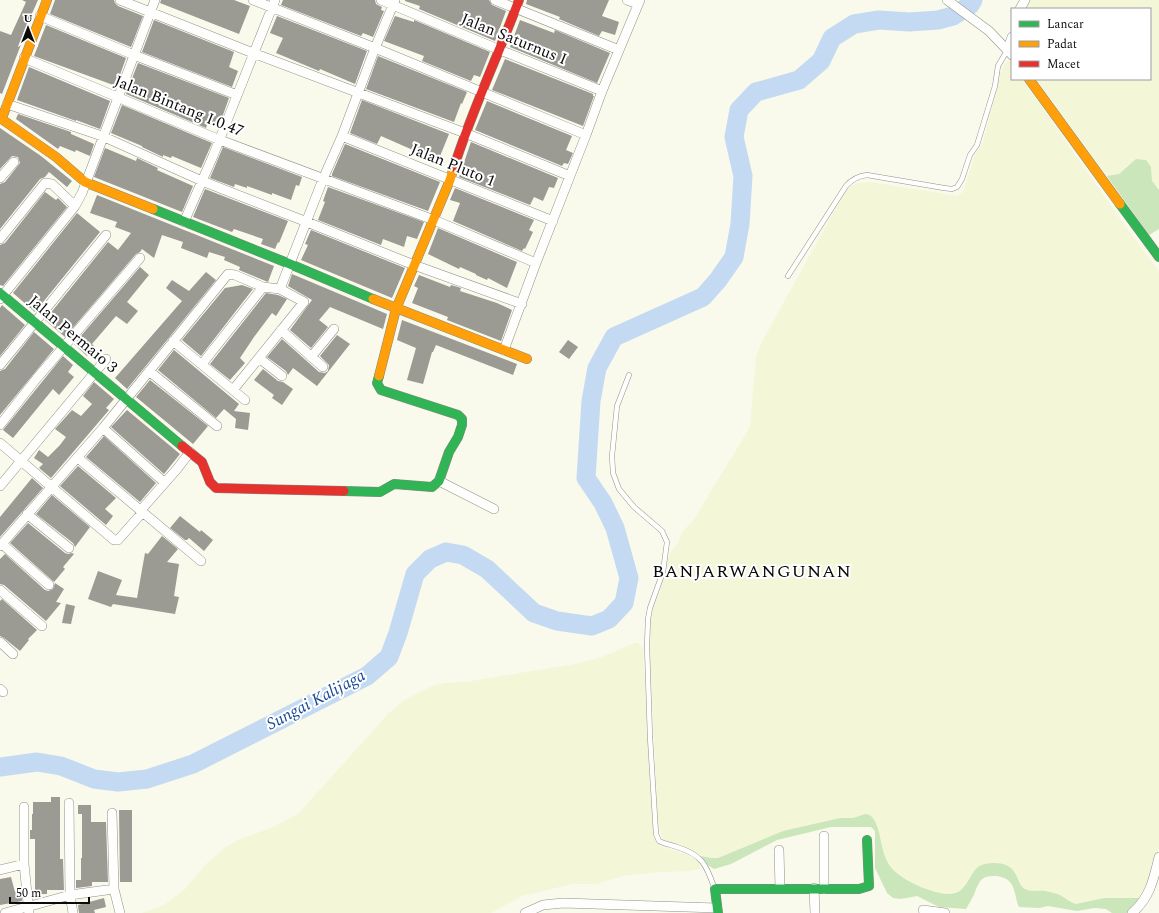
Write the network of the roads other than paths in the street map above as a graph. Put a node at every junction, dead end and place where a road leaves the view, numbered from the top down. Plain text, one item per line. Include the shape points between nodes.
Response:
1 (47, 0) edge
2 (120, 0) edge
3 (155, 0) edge
4 (254, 0) edge
5 (381, 0) edge
6 (494, 0) edge
7 (627, 0) edge
8 (947, 0) edge
9 (394, 2) edge
10 (639, 2) edge
11 (273, 3) edge
12 (517, 4) edge
13 (150, 12) junction
14 (40, 16) junction
15 (375, 48) junction
16 (500, 50) junction
17 (619, 50) junction
18 (1010, 52) edge
19 (253, 53) junction
20 (134, 55) junction
21 (24, 58) junction
22 (1030, 80) edge
23 (602, 91) junction
24 (358, 93) junction
25 (482, 93) junction
26 (237, 95) junction
27 (117, 98) junction
28 (7, 104) junction
29 (465, 133) junction
30 (586, 135) junction
31 (102, 136) junction
32 (342, 136) junction
33 (220, 140) junction
34 (14, 162) dead end
35 (570, 176) junction
36 (0, 178) edge
37 (323, 179) junction
38 (450, 180) junction
39 (202, 181) junction
40 (86, 182) junction
41 (75, 206) junction
42 (434, 220) junction
43 (553, 221) junction
44 (184, 222) junction
45 (307, 222) junction
46 (106, 235) dead end
47 (0, 239) edge
48 (1159, 257) edge
49 (140, 258) dead end
50 (536, 263) junction
51 (290, 264) junction
52 (414, 265) junction
53 (788, 276) dead end
54 (263, 287) junction
55 (280, 290) junction
56 (1, 296) edge
57 (522, 304) junction
58 (396, 309) junction
59 (35, 322) junction
60 (334, 329) dead end
61 (281, 330) junction
62 (173, 341) junction
63 (64, 346) junction
64 (504, 350) junction
65 (311, 357) junction
66 (259, 358) junction
67 (527, 359) dead end
68 (106, 360) dead end
69 (202, 364) junction
70 (0, 365) edge
71 (323, 366) dead end
72 (149, 371) junction
73 (95, 372) junction
74 (282, 376) dead end
75 (629, 376) dead end
76 (233, 390) junction
77 (126, 399) junction
78 (245, 400) dead end
79 (0, 425) edge
80 (217, 426) dead end
81 (103, 428) junction
82 (0, 443) edge
83 (190, 452) junction
84 (78, 458) junction
85 (21, 460) junction
86 (439, 481) junction
87 (165, 483) junction
88 (0, 486) edge
89 (52, 486) junction
90 (494, 509) dead end
91 (141, 512) junction
92 (27, 514) junction
93 (1, 545) edge
94 (69, 548) dead end
95 (201, 562) dead end
96 (49, 585) dead end
97 (0, 590) edge
98 (42, 626) dead end
99 (0, 642) edge
100 (13, 654) dead end
101 (69, 803) dead end
102 (24, 807) dead end
103 (112, 813) dead end
104 (824, 836) dead end
105 (867, 840) dead end
106 (779, 850) dead end
107 (1159, 857) edge
108 (24, 864) junction
109 (0, 870) edge
110 (780, 888) junction
111 (814, 888) junction
112 (824, 888) junction
113 (114, 889) junction
114 (715, 889) junction
115 (70, 895) junction
116 (29, 910) edge
117 (718, 910) edge
118 (923, 910) dead end
119 (5, 913) edge
120 (73, 913) edge
121 (120, 913) edge
122 (525, 913) edge
123 (815, 913) edge
124 (945, 913) edge
125 (1132, 913) edge

1 - 14 street
2 - 13 street
3 - 13 street
4 - 11 street
5 - 9 street, Jalan Saturnus I
6 - 12 street
7 - 10 street
8 - 18 street via 989,31
9 - 15 street
9 - 16 street, Jalan Saturnus I
10 - 17 street
11 - 15 street
11 - 19 street
12 - 16 street
12 - 17 street
13 - 19 street
13 - 20 street
14 - 20 street
14 - 21 street
15 - 24 street
15 - 25 street
16 - 23 street, Jalan Saturnus I
16 - 25 street
17 - 23 street
18 - 53 lane via 998,66 993,93 977,145 970,155 957,187 944,188 867,174 858,176 846,186
19 - 24 street
19 - 26 street
20 - 26 street
20 - 27 street
21 - 27 street, Jalan Bintang I.0.47
21 - 28 street
22 - 48 street
23 - 30 street
24 - 29 street
24 - 32 street
25 - 29 street
25 - 30 street
26 - 33 street
27 - 31 street
27 - 33 street, Jalan Bintang I.0.47
28 - 31 street
28 - 40 street via 3,120 64,162
29 - 35 street
29 - 38 street
30 - 35 street
31 - 39 street
31 - 40 street
32 - 37 street
32 - 38 street, Jalan Pluto 1
33 - 37 street, Jalan Bintang I.0.47
33 - 39 street
34 - 36 street
35 - 43 street
37 - 42 street, Jalan Bintang I.0.47
37 - 45 street
38 - 42 street
38 - 43 street, Jalan Pluto 1
39 - 44 street
39 - 45 street
40 - 41 street
40 - 44 street
41 - 47 street via 52,184 45,183
41 - 56 street
42 - 50 street, Jalan Bintang I.0.47
42 - 52 street
43 - 50 street
44 - 51 street
45 - 51 street
45 - 52 street
46 - 59 street
49 - 63 street
50 - 57 street
51 - 55 street
51 - 58 street
52 - 57 street
52 - 58 street
54 - 55 street
54 - 62 street via 235,275 226,275
54 - 69 street
55 - 61 street via 304,302
56 - 59 street, Jalan Permaio 3
57 - 64 street
58 - 64 street
58 - 86 street via 378,379 379,388 458,415 462,419 458,437 449,452
59 - 63 street, Jalan Permaio 3
59 - 70 street
60 - 65 street
61 - 65 street
61 - 66 street
62 - 69 street
62 - 72 street
63 - 73 street, Jalan Permaio 3
63 - 79 street
64 - 67 street
65 - 71 street
66 - 74 street
66 - 76 street
68 - 73 street
69 - 76 street
72 - 77 street
72 - 80 street
73 - 77 street, Jalan Permaio 3
73 - 85 street
75 - 114 lane via 617,406 612,449 613,473 619,489 634,507 662,531 667,542 663,572 648,619 650,737 656,834 659,841 699,858 707,867
76 - 78 street
77 - 81 street
77 - 83 street, Jalan Permaio 3
81 - 84 street
81 - 87 street
82 - 85 street
83 - 86 street, Jalan Permaio 3 via 202,462 210,482 216,488 380,492 394,484 432,487
83 - 87 street
84 - 89 street
84 - 91 street
85 - 88 street
85 - 89 street
86 - 90 street
87 - 91 street
89 - 91 street via 114,540 124,535
89 - 92 street
91 - 95 street
92 - 93 street
92 - 94 street
93 - 96 street
97 - 98 street
99 - 100 street
101 - 115 street
102 - 108 street
103 - 113 street
104 - 112 street
105 - 112 street via 868,886 859,889
106 - 110 street
107 - 125 street via 1148,895
108 - 109 street
108 - 116 street
110 - 111 street
110 - 114 street
111 - 112 street
111 - 123 street
113 - 115 street
113 - 121 street
114 - 117 street
115 - 116 street
115 - 120 street
116 - 119 street
117 - 122 street via 543,904
118 - 124 street

